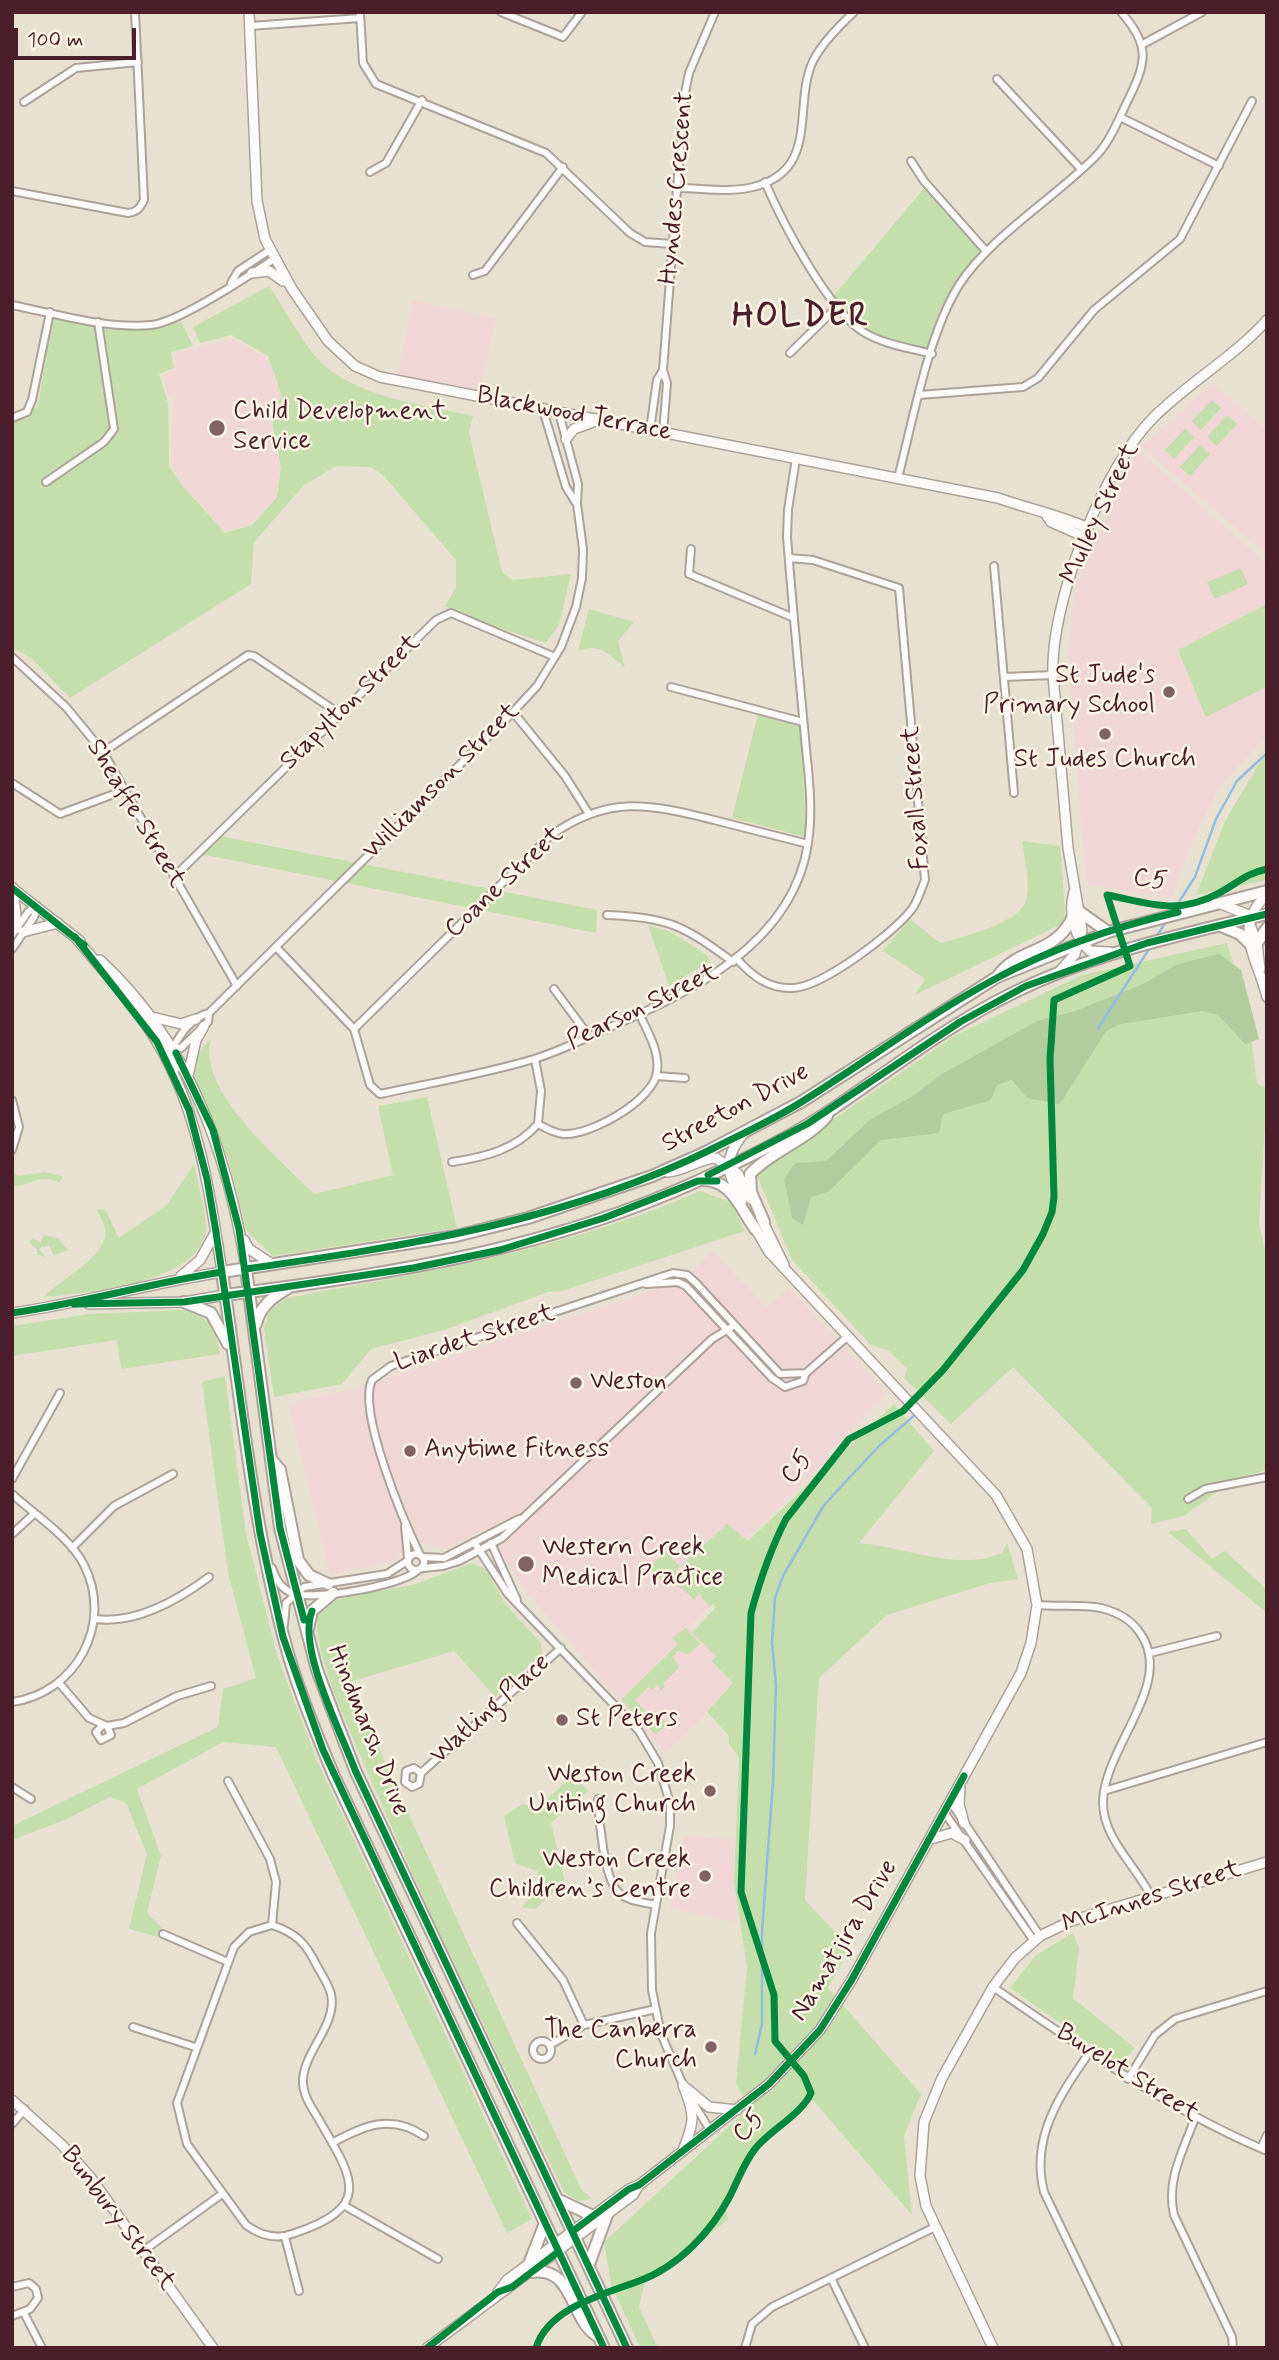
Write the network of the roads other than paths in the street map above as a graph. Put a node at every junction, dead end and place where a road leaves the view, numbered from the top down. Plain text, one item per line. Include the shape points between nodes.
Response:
1 (135, 12) edge
2 (249, 12) edge
3 (501, 12) edge
4 (582, 12) edge
5 (715, 12) edge
6 (854, 12) edge
7 (1121, 12) edge
8 (1202, 12) edge
9 (360, 15) edge
10 (250, 26) junction
11 (1143, 44) junction
12 (138, 62) junction
13 (997, 79) dead end
14 (422, 100) junction
15 (1252, 101) dead end
16 (24, 102) dead end
17 (1119, 117) junction
18 (911, 161) dead end
19 (1219, 166) junction
20 (563, 167) junction
21 (1080, 168) junction
22 (370, 172) dead end
23 (765, 182) junction
24 (678, 188) junction
25 (12, 191) edge
26 (672, 244) junction
27 (986, 251) junction
28 (272, 254) junction
29 (252, 274) junction
30 (473, 275) dead end
31 (230, 285) junction
32 (292, 289) junction
33 (12, 305) edge
34 (837, 307) junction
35 (50, 312) junction
36 (1267, 320) edge
37 (98, 322) junction
38 (790, 354) dead end
39 (932, 354) junction
40 (663, 370) junction
41 (919, 395) junction
42 (543, 410) junction
43 (559, 413) junction
44 (12, 418) edge
45 (598, 420) junction
46 (650, 430) junction
47 (663, 433) junction
48 (566, 439) junction
49 (796, 458) junction
50 (898, 478) junction
51 (46, 482) dead end
52 (577, 504) junction
53 (1086, 532) junction
54 (691, 548) dead end
55 (789, 558) junction
56 (994, 565) dead end
57 (794, 618) junction
58 (12, 657) edge
59 (555, 657) junction
60 (1053, 675) junction
61 (1004, 677) junction
62 (671, 687) dead end
63 (513, 712) junction
64 (340, 714) junction
65 (803, 722) junction
66 (103, 752) junction
67 (12, 783) edge
68 (125, 790) junction
69 (1014, 793) dead end
70 (589, 814) junction
71 (808, 844) junction
72 (174, 877) junction
73 (13, 888) edge
74 (1267, 892) edge
75 (1215, 903) junction
76 (37, 906) junction
77 (1076, 914) junction
78 (1267, 914) edge
79 (607, 915) dead end
80 (1248, 919) junction
81 (58, 923) junction
82 (1220, 925) junction
83 (1267, 928) edge
84 (17, 932) edge
85 (1108, 932) junction
86 (75, 937) junction
87 (1080, 941) junction
88 (1254, 944) junction
89 (277, 948) junction
90 (12, 949) edge
91 (1120, 951) junction
92 (735, 960) junction
93 (1058, 973) junction
94 (998, 977) junction
95 (237, 986) junction
96 (554, 989) dead end
97 (1267, 997) edge
98 (640, 1014) junction
99 (152, 1017) junction
100 (200, 1023) junction
101 (354, 1028) junction
102 (589, 1036) junction
103 (157, 1042) junction
104 (173, 1047) junction
105 (535, 1059) junction
106 (188, 1076) junction
107 (656, 1076) junction
108 (685, 1078) dead end
109 (184, 1097) junction
110 (12, 1100) edge
111 (833, 1108) junction
112 (538, 1124) junction
113 (744, 1133) junction
114 (12, 1150) edge
115 (452, 1162) dead end
116 (729, 1166) junction
117 (662, 1172) junction
118 (698, 1181) junction
119 (760, 1226) junction
120 (239, 1229) junction
121 (216, 1233) junction
122 (273, 1265) junction
123 (246, 1269) junction
124 (222, 1272) junction
125 (170, 1280) junction
126 (294, 1285) junction
127 (249, 1292) junction
128 (225, 1294) junction
129 (184, 1302) junction
130 (74, 1304) junction
131 (12, 1313) edge
132 (724, 1319) junction
133 (735, 1325) junction
134 (729, 1330) junction
135 (255, 1333) junction
136 (848, 1336) junction
137 (712, 1339) junction
138 (234, 1356) junction
139 (806, 1373) junction
140 (60, 1394) dead end
141 (270, 1457) junction
142 (173, 1474) dead end
143 (1267, 1477) edge
144 (12, 1479) edge
145 (12, 1494) edge
146 (1188, 1499) dead end
147 (34, 1514) junction
148 (524, 1516) junction
149 (405, 1524) junction
150 (260, 1533) junction
151 (12, 1534) edge
152 (486, 1536) junction
153 (474, 1542) junction
154 (491, 1544) junction
155 (72, 1548) junction
156 (480, 1550) junction
157 (421, 1556) junction
158 (408, 1560) junction
159 (420, 1569) junction
160 (209, 1577) dead end
161 (330, 1588) junction
162 (296, 1594) junction
163 (517, 1600) junction
164 (1037, 1605) junction
165 (96, 1619) junction
166 (308, 1636) junction
167 (1217, 1636) dead end
168 (283, 1637) junction
169 (561, 1648) junction
170 (1150, 1653) junction
171 (60, 1684) junction
172 (211, 1686) dead end
173 (12, 1702) edge
174 (1267, 1742) edge
175 (421, 1773) dead end
176 (228, 1782) dead end
177 (960, 1784) junction
178 (12, 1787) edge
179 (1104, 1791) junction
180 (31, 1799) dead end
181 (598, 1799) dead end
182 (950, 1801) junction
183 (944, 1812) junction
184 (964, 1823) junction
185 (929, 1840) junction
186 (965, 1840) junction
187 (1267, 1862) edge
188 (1151, 1896) junction
189 (655, 1905) junction
190 (517, 1923) dead end
191 (272, 1925) junction
192 (163, 1934) dead end
193 (1037, 1939) junction
194 (228, 1962) junction
195 (993, 1987) junction
196 (1267, 1992) edge
197 (656, 2009) junction
198 (584, 2025) junction
199 (133, 2027) dead end
200 (550, 2045) dead end
201 (195, 2047) junction
202 (1089, 2053) junction
203 (1128, 2079) junction
204 (683, 2085) junction
205 (12, 2100) edge
206 (25, 2109) junction
207 (737, 2110) junction
208 (1195, 2118) junction
209 (12, 2124) edge
210 (710, 2130) junction
211 (424, 2136) dead end
212 (1267, 2136) edge
213 (332, 2143) junction
214 (1264, 2150) edge
215 (682, 2152) junction
216 (639, 2185) junction
217 (222, 2194) junction
218 (559, 2200) junction
219 (345, 2206) junction
220 (593, 2216) junction
221 (607, 2216) junction
222 (545, 2223) junction
223 (935, 2227) junction
224 (575, 2234) junction
225 (285, 2237) junction
226 (556, 2248) junction
227 (143, 2250) junction
228 (438, 2259) dead end
229 (589, 2264) junction
230 (530, 2268) junction
231 (831, 2278) junction
232 (12, 2287) edge
233 (299, 2291) dead end
234 (23, 2313) junction
235 (12, 2316) edge
236 (601, 2342) edge
237 (42, 2348) edge
238 (213, 2348) edge
239 (427, 2348) edge
240 (627, 2348) edge
241 (745, 2348) edge
242 (865, 2348) edge
243 (993, 2348) edge
244 (1119, 2348) edge
245 (1233, 2348) edge

1 - 12 street
2 - 10 main road, Blackwood Terrace
3 - 4 street via 563,37
5 - 24 street, Hyndes Crescent via 684,98
6 - 23 street via 813,62 798,149 781,172
7 - 11 street
8 - 11 street
9 - 10 street
9 - 14 street via 363,63 371,78 376,84
10 - 28 main road, Blackwood Terrace via 257,201
11 - 17 street via 1141,72
12 - 16 street via 76,68
12 - 25 street via 144,200 136,212
13 - 21 street
14 - 20 street via 531,145
14 - 22 street via 386,163
15 - 19 street
17 - 19 street
17 - 21 street via 1101,150
18 - 27 street
19 - 41 street via 1180,239 1094,310 1032,383
20 - 26 street via 630,233 645,242
20 - 30 street via 485,271
21 - 27 street via 1063,188
23 - 24 street via 743,189
23 - 34 street via 789,232
24 - 26 street, Hyndes Crescent
26 - 40 street, Hyndes Crescent
27 - 39 street via 957,288
28 - 29 street
28 - 31 street via 238,271
28 - 32 main road, Blackwood Terrace
29 - 31 street
29 - 32 main road via 263,270 276,274
31 - 37 street via 172,320 152,325
32 - 42 main road, Blackwood Terrace via 328,341 366,372
33 - 35 street
34 - 38 street
34 - 39 street via 873,337
35 - 37 street
35 - 44 street via 32,400 27,411
36 - 53 main road, Mulley Street via 1134,438
37 - 51 street via 114,429 104,442
39 - 41 street
40 - 46 street, Hyndes Crescent via 657,380
40 - 47 street, Hyndes Crescent via 667,383
41 - 50 street
42 - 43 main road, Blackwood Terrace
42 - 52 street, Williamson Street via 566,487
43 - 45 main road, Blackwood Terrace
43 - 48 street, Williamson Street
45 - 46 main road, Blackwood Terrace
45 - 48 main road via 574,429
46 - 47 main road, Blackwood Terrace
47 - 49 main road, Blackwood Terrace
48 - 52 street, Williamson Street via 578,484
49 - 50 main road, Blackwood Terrace
49 - 55 street, Pearson Street via 788,510
50 - 53 main road, Blackwood Terrace via 998,498 1047,516 1055,514
52 - 59 street, Williamson Street via 582,578
53 - 60 main road, Mulley Street via 1059,608
54 - 57 street via 689,574
55 - 57 street, Pearson Street
55 - 92 street, Foxall Street via 813,560 899,588 925,880 912,909 889,933 804,987 765,983
56 - 61 street
57 - 65 street, Pearson Street
58 - 66 street, Sheaffe Street via 66,707
59 - 63 street, Williamson Street
59 - 64 street, Stapylton Street via 451,613 436,620
60 - 61 street
60 - 77 main road, Mulley Street
61 - 69 street
62 - 65 street
63 - 70 street
63 - 89 street, Williamson Street
64 - 66 street via 248,655
64 - 72 street, Stapylton Street
65 - 71 street, Pearson Street via 810,804
66 - 68 street, Sheaffe Street
67 - 68 street via 60,814
68 - 72 street, Sheaffe Street
70 - 71 street, Coane Street via 656,806
70 - 101 street, Coane Street via 550,836
71 - 92 street, Pearson Street via 798,877 778,915
72 - 95 street, Sheaffe Street
73 - 76 main road, Hindmarsh Drive
73 - 84 main road
74 - 75 main road, Streeton Drive
74 - 80 main road
75 - 80 main road via 1239,909
75 - 85 main road, Streeton Drive
76 - 81 main road, Hindmarsh Drive
76 - 84 street
77 - 85 main road
77 - 87 main road, Mulley Street
77 - 94 main road via 1059,939 1006,965
78 - 80 main road, Streeton Drive
79 - 92 street via 650,917 689,930
80 - 82 main road, Streeton Drive
80 - 88 main road
81 - 84 main road
81 - 86 main road, Hindmarsh Drive
82 - 88 main road
82 - 91 main road, Streeton Drive
83 - 88 main road
84 - 90 street
85 - 87 main road, Streeton Drive
86 - 99 main road, Hindmarsh Drive
86 - 103 main road, Hindmarsh Drive
87 - 91 main road via 1096,953
87 - 93 main road via 1072,960
87 - 94 main road, Streeton Drive
88 - 97 main road
89 - 95 street, Williamson Street
89 - 101 street, Pearson Street
91 - 93 main road, Streeton Drive
92 - 98 street, Pearson Street
93 - 111 main road, Streeton Drive via 960,1022
94 - 113 main road, Streeton Drive via 802,1102
95 - 100 street, Williamson Street
96 - 102 street
98 - 102 street, Pearson Street
98 - 107 street via 656,1053
99 - 100 main road
99 - 104 main road, Hindmarsh Drive
100 - 104 street, Williamson Street via 175,1040
100 - 106 main road
101 - 105 street, Pearson Street via 370,1085 380,1094
102 - 105 street, Pearson Street
103 - 104 street
103 - 109 main road, Hindmarsh Drive
104 - 106 main road, Hindmarsh Drive
104 - 109 street via 170,1054
105 - 112 street via 541,1091
106 - 120 main road, Hindmarsh Drive via 213,1130
107 - 108 street
107 - 112 street via 645,1098 594,1125 563,1134
109 - 121 main road, Hindmarsh Drive via 207,1179
110 - 114 street via 19,1127
111 - 116 main road, Streeton Drive
111 - 119 main road via 819,1126 770,1155 750,1174
112 - 115 street via 514,1145 485,1157
113 - 116 main road via 731,1149
113 - 117 main road, Streeton Drive
116 - 117 main road via 705,1158 679,1171
116 - 118 main road, Streeton Drive
116 - 119 main road, Namatjira Drive via 731,1178
117 - 122 main road, Streeton Drive via 528,1218 456,1237
118 - 119 main road via 722,1184
118 - 126 main road, Streeton Drive via 604,1218 500,1250
119 - 136 main road, Namatjira Drive via 769,1252
120 - 122 main road via 249,1249
120 - 123 main road, Hindmarsh Drive
121 - 124 main road, Hindmarsh Drive
121 - 125 main road via 200,1260 186,1274
122 - 123 main road, Streeton Drive
123 - 124 main road, Streeton Drive
123 - 127 main road, Hindmarsh Drive
124 - 125 main road, Streeton Drive
124 - 128 main road, Hindmarsh Drive
125 - 130 main road, Streeton Drive
126 - 127 main road, Streeton Drive
126 - 135 main road via 259,1313
127 - 128 main road, Streeton Drive
127 - 135 main road, Hindmarsh Drive
128 - 129 main road, Streeton Drive
128 - 138 main road, Hindmarsh Drive
129 - 130 main road, Streeton Drive
129 - 138 main road via 211,1313
130 - 131 main road, Streeton Drive
132 - 133 street, Liardet Street
132 - 134 street, Liardet Street
132 - 137 street
132 - 149 street, Liardet Street via 678,1282 646,1283 380,1372 369,1387 368,1404
133 - 134 street
133 - 139 street, Liardet Street via 780,1374
134 - 137 street
134 - 139 street, Liardet Street via 781,1385 800,1384
135 - 141 main road, Hindmarsh Drive
136 - 139 street
136 - 164 main road, Namatjira Drive via 1005,1508 1027,1549
137 - 148 street
138 - 150 main road, Hindmarsh Drive
140 - 144 street
141 - 161 main road via 280,1470 298,1560 309,1575
141 - 162 main road, Hindmarsh Drive
142 - 155 street via 114,1506
143 - 146 street via 1205,1489
145 - 147 street
147 - 151 street
147 - 155 street
148 - 152 street
148 - 154 street
149 - 157 street, Liardet Street
149 - 158 street, Liardet Street
150 - 162 street via 276,1579
150 - 168 main road, Hindmarsh Drive
152 - 153 street
152 - 154 street
153 - 156 street
153 - 157 street via 444,1558
154 - 156 street
154 - 163 street
155 - 165 street via 87,1573
156 - 159 street via 446,1566
156 - 163 street via 508,1594
157 - 158 street via 415,1554
157 - 159 street
158 - 159 street via 410,1568
158 - 161 street via 387,1574
159 - 161 street via 402,1580
160 - 165 street via 188,1593 129,1618
161 - 162 street via 304,1587
161 - 166 main road via 310,1613
162 - 166 main road, Hindmarsh Drive
162 - 168 street via 284,1607
163 - 169 street
164 - 170 street via 1100,1608 1119,1614 1136,1627
164 - 177 main road, Namatjira Drive via 1021,1673
165 - 171 street via 84,1653
166 - 218 main road, Hindmarsh Drive via 355,1770
167 - 170 street
168 - 222 main road, Hindmarsh Drive via 334,1776
169 - 175 street, Watling Place
169 - 189 street via 639,1731 658,1762 670,1803 670,1826
170 - 179 street via 1146,1690
171 - 172 street via 89,1718 105,1726 124,1723 177,1696
171 - 173 street via 31,1699
174 - 179 street
176 - 191 street via 271,1859 276,1882
177 - 182 main road, Namatjira Drive
177 - 184 main road
178 - 180 street
179 - 188 street via 1107,1824
181 - 189 street via 613,1884 626,1898
182 - 183 main road, Namatjira Drive
182 - 184 street
183 - 185 main road, Namatjira Drive
183 - 186 street
184 - 193 street
185 - 186 main road via 952,1833
185 - 207 main road, Namatjira Drive via 836,2007 787,2068
186 - 193 street
187 - 188 main road, McInnes Street
188 - 193 main road, McInnes Street via 1071,1921
189 - 197 street via 651,1933
190 - 198 street via 563,1980
191 - 194 street via 243,1936
191 - 213 street via 289,1931 307,1947 331,1993 330,2014 303,2081 307,2099
192 - 194 street
193 - 195 main road, McInnes Street
194 - 201 street
195 - 202 street, Buvelot Street
195 - 223 main road, McInnes Street via 942,2078 924,2122 920,2176
196 - 203 street via 1175,2019 1155,2035
197 - 198 street
197 - 204 street via 661,2034
198 - 200 street
199 - 201 street
201 - 217 street via 179,2089 178,2116 187,2144
202 - 203 street, Buvelot Street
202 - 244 street via 1047,2121 1040,2177
203 - 208 street, Buvelot Street
204 - 207 main road via 709,2107
204 - 210 street
204 - 215 main road via 694,2113
205 - 206 main road, Bunbury Street
206 - 209 street
206 - 227 main road, Bunbury Street via 91,2178
207 - 210 main road, Namatjira Drive
208 - 214 street, Buvelot Street
208 - 245 street via 1171,2180 1170,2196 1174,2215 1232,2337
210 - 215 main road, Namatjira Drive
211 - 213 street via 412,2128 373,2123
212 - 214 street
213 - 219 street via 350,2181
215 - 216 main road, Namatjira Drive
216 - 220 main road, Namatjira Drive
216 - 221 main road, Namatjira Drive via 634,2195
217 - 225 street via 257,2233
217 - 227 street
218 - 220 main road
218 - 224 main road, Hindmarsh Drive
219 - 225 street via 325,2224
219 - 228 street
220 - 224 main road, Namatjira Drive
221 - 224 main road, Namatjira Drive
221 - 229 main road
222 - 226 main road, Hindmarsh Drive
222 - 230 main road
223 - 231 street
223 - 243 main road, McInnes Street
224 - 226 main road, Namatjira Drive
224 - 229 main road, Hindmarsh Drive
225 - 233 street
226 - 230 main road, Namatjira Drive
226 - 236 main road, Hindmarsh Drive
227 - 238 main road, Bunbury Street
229 - 240 main road, Hindmarsh Drive
230 - 236 main road via 553,2273 565,2283 586,2330
230 - 239 main road, Namatjira Drive
231 - 241 street via 763,2313 752,2324
231 - 242 street
232 - 234 street via 25,2282 36,2289 37,2302
234 - 235 street
234 - 237 street

